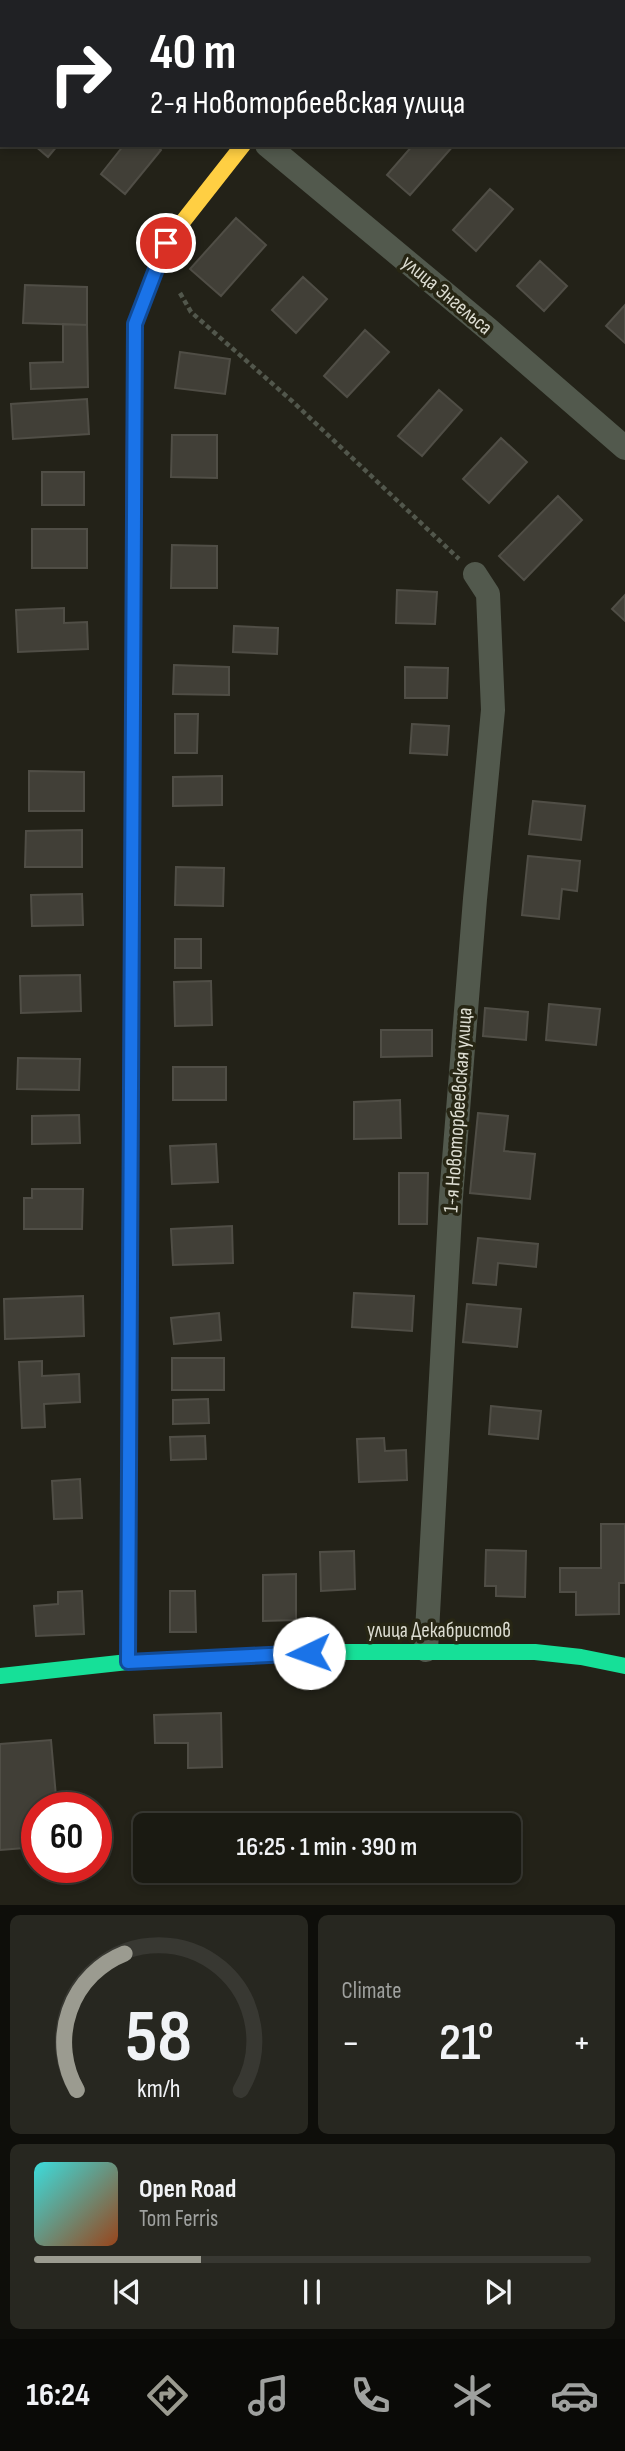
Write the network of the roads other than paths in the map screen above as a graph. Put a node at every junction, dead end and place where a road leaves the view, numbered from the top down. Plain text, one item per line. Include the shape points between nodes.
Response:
1 (241, 147) edge
2 (269, 147) edge
3 (625, 448) edge
4 (475, 573) road end
5 (426, 1650) junction
6 (128, 1662) junction
7 (625, 1666) edge
8 (0, 1676) edge

1 - 6 street via 166,243 135,324
2 - 3 street, улица Энгельса
4 - 5 street, 1-я Новоторбеевская улица via 488,594 493,710 451,1197
5 - 6 street, улица Декабристов
5 - 7 street, улица Декабристов via 535,1652
6 - 8 street, улица Декабристов

